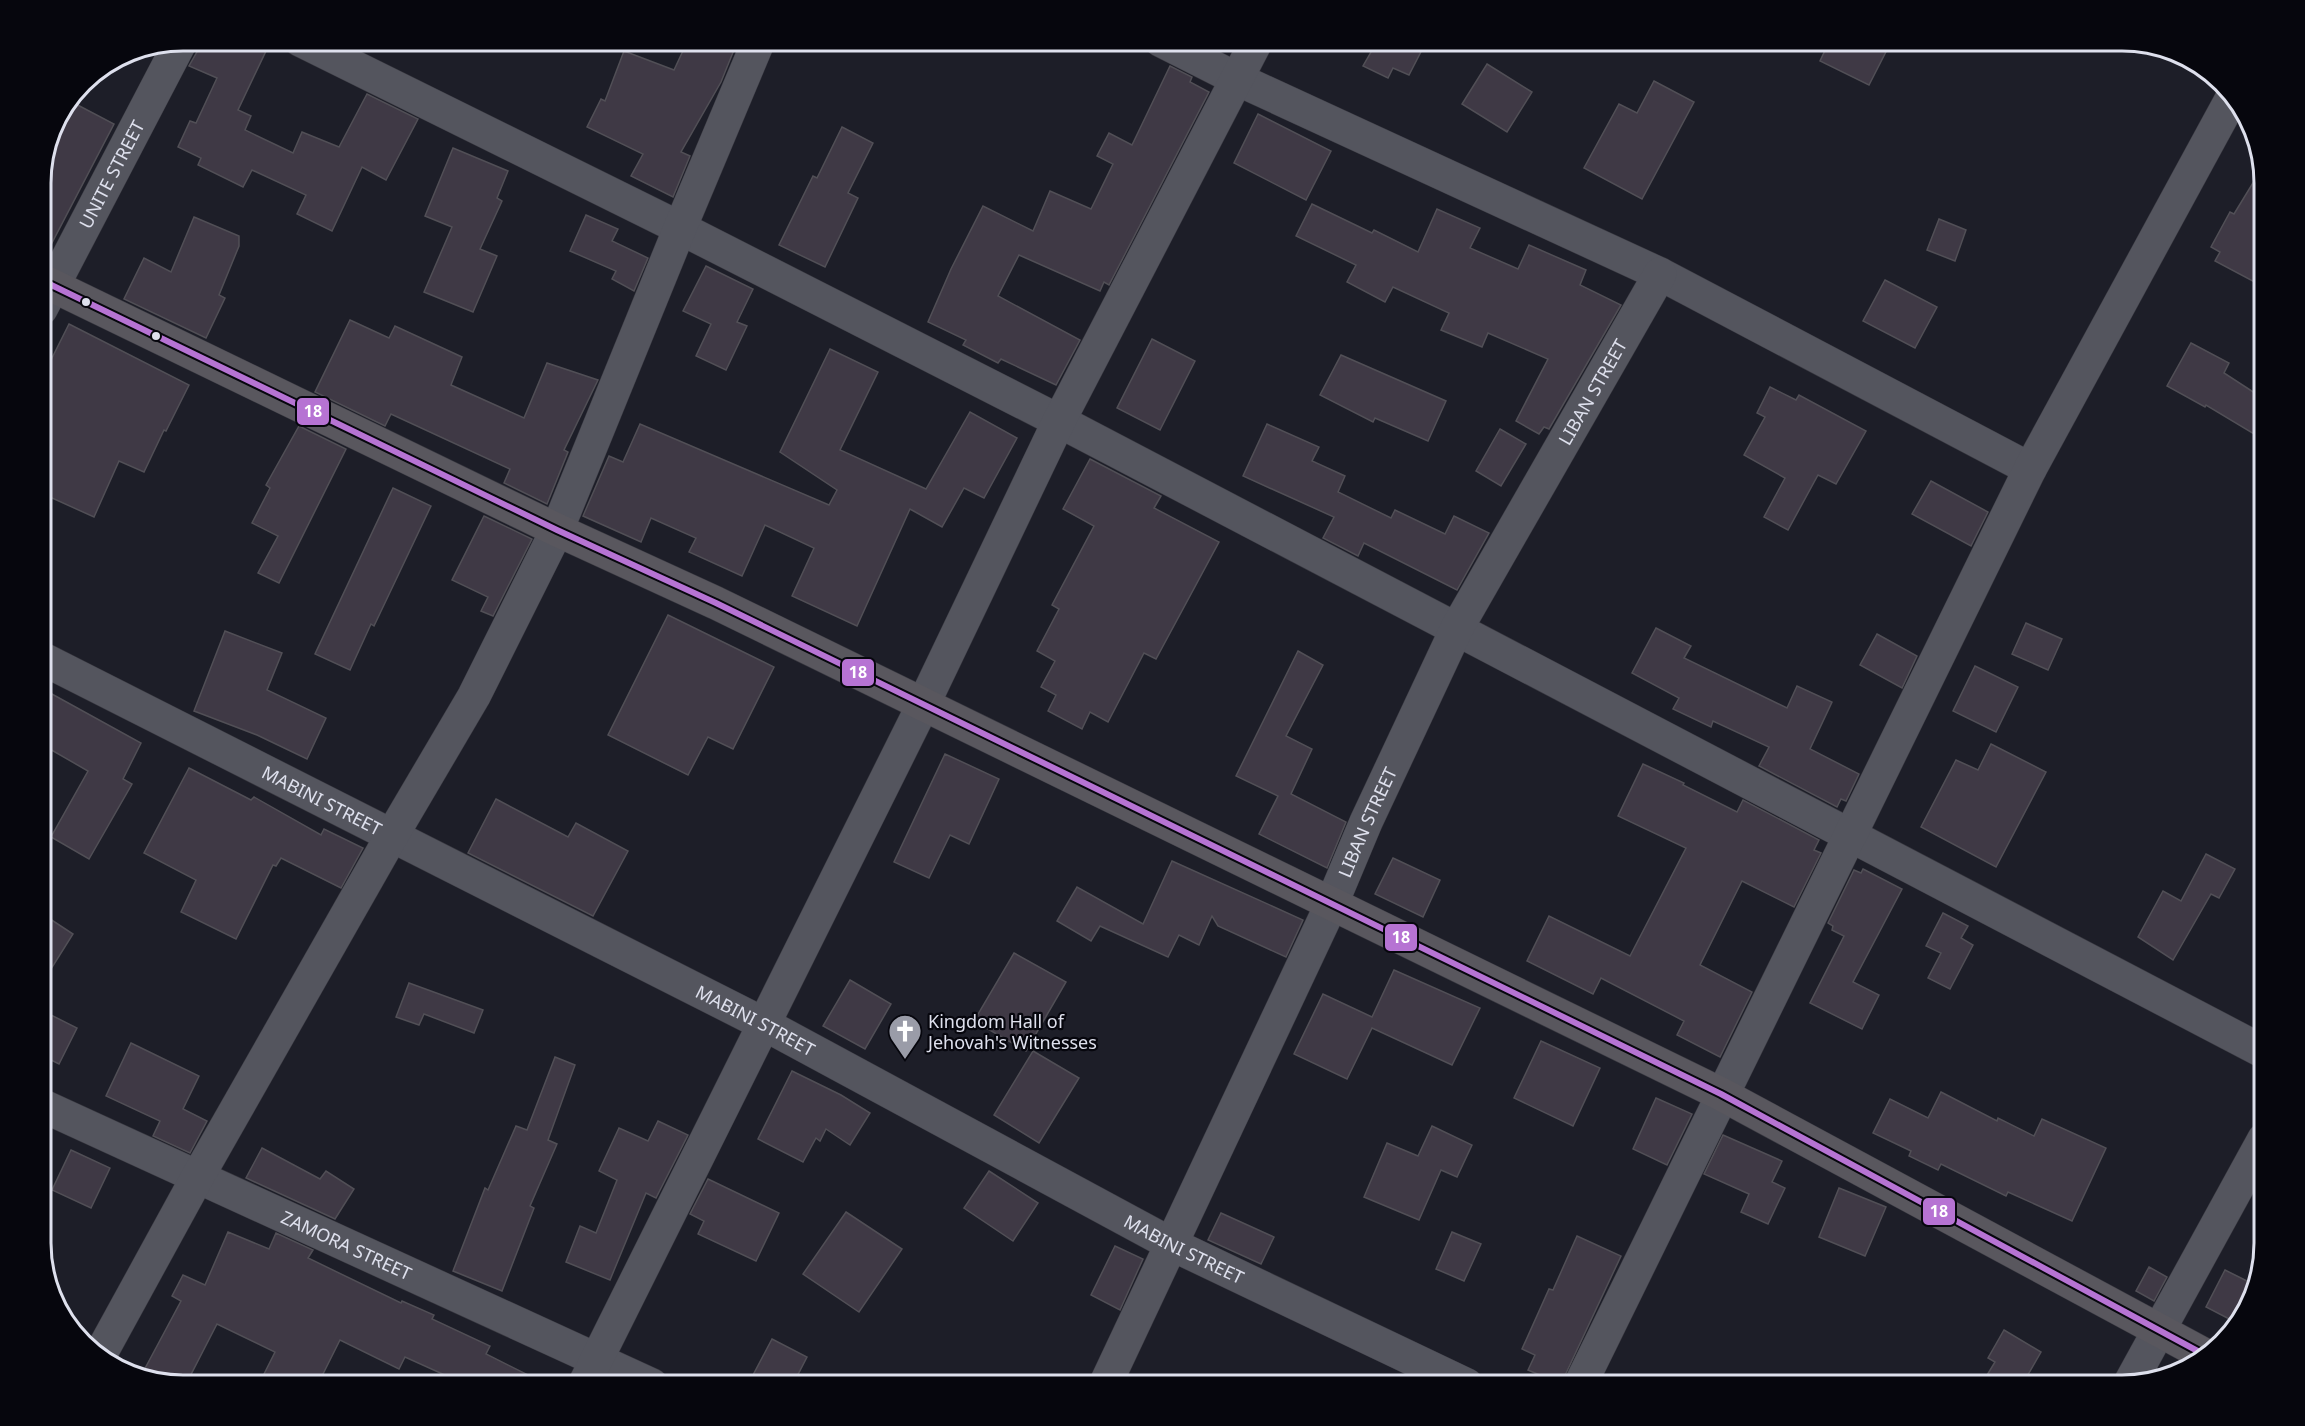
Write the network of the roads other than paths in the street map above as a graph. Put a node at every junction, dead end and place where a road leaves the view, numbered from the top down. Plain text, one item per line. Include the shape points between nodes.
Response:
1 (177, 51) edge
2 (322, 51) edge
3 (754, 51) edge
4 (1182, 51) edge
5 (1251, 51) edge
6 (1237, 79) junction
7 (2228, 105) edge
8 (680, 228) junction
9 (1660, 274) junction
10 (51, 281) edge
11 (51, 295) edge
12 (1059, 421) junction
13 (2030, 469) junction
14 (557, 531) junction
15 (1457, 628) junction
16 (51, 663) edge
17 (923, 705) junction
18 (1848, 836) junction
19 (391, 837) junction
20 (1332, 903) junction
21 (764, 1024) junction
22 (2254, 1047) edge
23 (1722, 1094) junction
24 (51, 1110) edge
25 (2254, 1157) edge
26 (197, 1178) junction
27 (1171, 1244) junction
28 (2158, 1330) junction
29 (104, 1348) edge
30 (2197, 1351) edge
31 (591, 1372) edge
32 (2135, 1374) edge
33 (1110, 1375) edge
34 (1444, 1375) edge
35 (1585, 1375) edge

1 - 10 street, UNITE STREET
2 - 8 street
3 - 8 street
4 - 6 street
5 - 6 street
6 - 9 street
6 - 12 street
7 - 13 street
8 - 12 street
8 - 14 street
9 - 13 street
9 - 15 street, LIBAN STREET
11 - 14 main road
12 - 15 street
12 - 17 street
13 - 18 street
14 - 17 main road via 716,603
14 - 19 street via 474,696
15 - 18 street
15 - 20 street, LIBAN STREET
16 - 19 street, MABINI STREET
17 - 20 main road
17 - 21 street
18 - 22 street
18 - 23 street
19 - 21 street, MABINI STREET
19 - 26 street
20 - 23 main road
20 - 27 street, LIBAN STREET
21 - 27 street, MABINI STREET
21 - 31 street
23 - 28 main road
23 - 35 street
24 - 26 street, ZAMORA STREET
25 - 28 street
26 - 29 street
26 - 31 street, ZAMORA STREET
27 - 33 street, LIBAN STREET
27 - 34 street, MABINI STREET
28 - 30 main road
28 - 32 street

